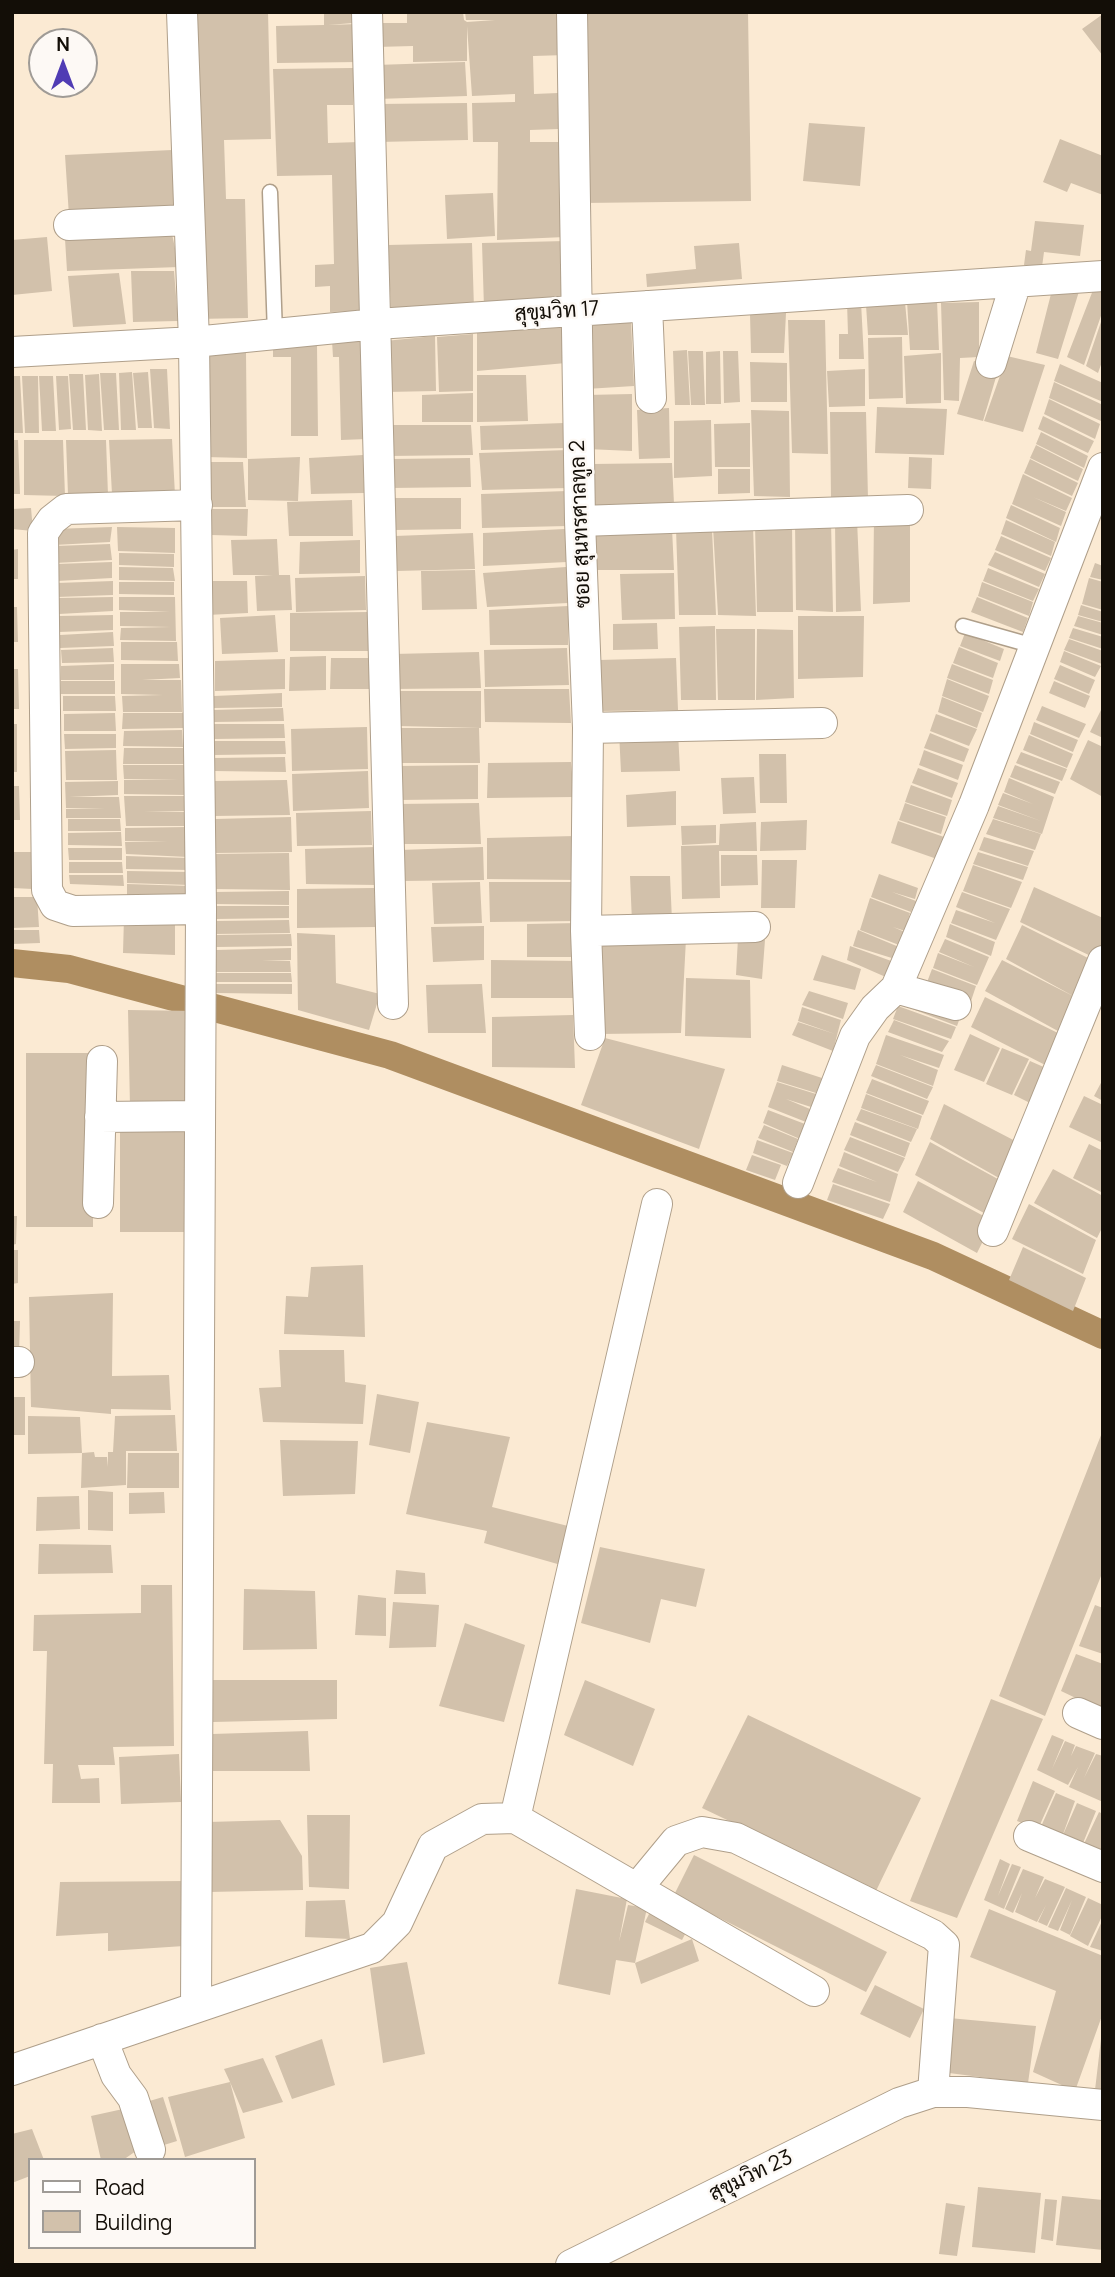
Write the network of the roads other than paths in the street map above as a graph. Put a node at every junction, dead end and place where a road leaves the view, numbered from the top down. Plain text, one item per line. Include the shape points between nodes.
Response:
1 (181, 12) edge
2 (367, 12) edge
3 (572, 12) edge
4 (270, 192) dead end
5 (189, 220) junction
6 (69, 225) dead end
7 (1103, 276) edge
8 (1016, 282) junction
9 (647, 306) junction
10 (577, 311) junction
11 (377, 324) junction
12 (275, 334) junction
13 (194, 342) junction
14 (12, 352) edge
15 (991, 363) dead end
16 (651, 398) dead end
17 (1103, 468) edge
18 (197, 505) junction
19 (908, 510) dead end
20 (580, 521) junction
21 (963, 626) dead end
22 (1034, 646) junction
23 (822, 723) dead end
24 (588, 729) junction
25 (201, 909) junction
26 (755, 927) dead end
27 (586, 931) junction
28 (1103, 961) edge
29 (896, 988) junction
30 (394, 1004) dead end
31 (956, 1005) dead end
32 (590, 1035) dead end
33 (102, 1061) dead end
34 (200, 1116) junction
35 (100, 1117) junction
36 (798, 1183) dead end
37 (98, 1203) dead end
38 (657, 1204) dead end
39 (993, 1231) dead end
40 (515, 1818) junction
41 (1028, 1836) dead end
42 (1103, 1867) edge
43 (638, 1887) junction
44 (814, 1991) dead end
45 (196, 2006) junction
46 (102, 2039) junction
47 (12, 2070) edge
48 (933, 2092) junction
49 (1103, 2105) edge
50 (150, 2150) dead end
51 (571, 2265) edge

1 - 5 street
2 - 11 street
3 - 10 street, ซอย สุนทรศาลทูล 2
4 - 12 lane
5 - 6 street
5 - 13 street
7 - 8 street, สุขุมวิท 17
8 - 9 street, สุขุมวิท 17
8 - 15 street
9 - 10 street, สุขุมวิท 17
9 - 16 street
10 - 11 street, สุขุมวิท 17
10 - 20 street, ซอย สุนทรศาลทูล 2
11 - 12 street, สุขุมวิท 17
11 - 30 street
12 - 13 street, สุขุมวิท 17
13 - 14 street, สุขุมวิท 17
13 - 18 street
17 - 22 street
18 - 25 street
18 - 25 street via 66,509 43,533 47,890 55,905 73,911
19 - 20 street
20 - 24 street, ซอย สุนทรศาลทูล 2
21 - 22 lane
22 - 29 street via 974,805
23 - 24 street
24 - 27 street, ซอย สุนทรศาลทูล 2
25 - 34 street
26 - 27 street
27 - 32 street, ซอย สุนทรศาลทูล 2
28 - 39 street
29 - 31 street
29 - 36 street via 874,1008 855,1036
33 - 35 street
34 - 35 street
34 - 45 street
35 - 37 street
38 - 40 street
40 - 43 street
40 - 45 street via 482,1819 433,1846 397,1923 372,1948
41 - 42 street
43 - 44 street
43 - 48 street via 676,1841 702,1832 736,1838 933,1935 944,1945
45 - 46 street
46 - 47 street
46 - 50 street via 116,2075 133,2098
48 - 49 street, สุขุมวิท 23
48 - 51 street, สุขุมวิท 23 via 899,2103

